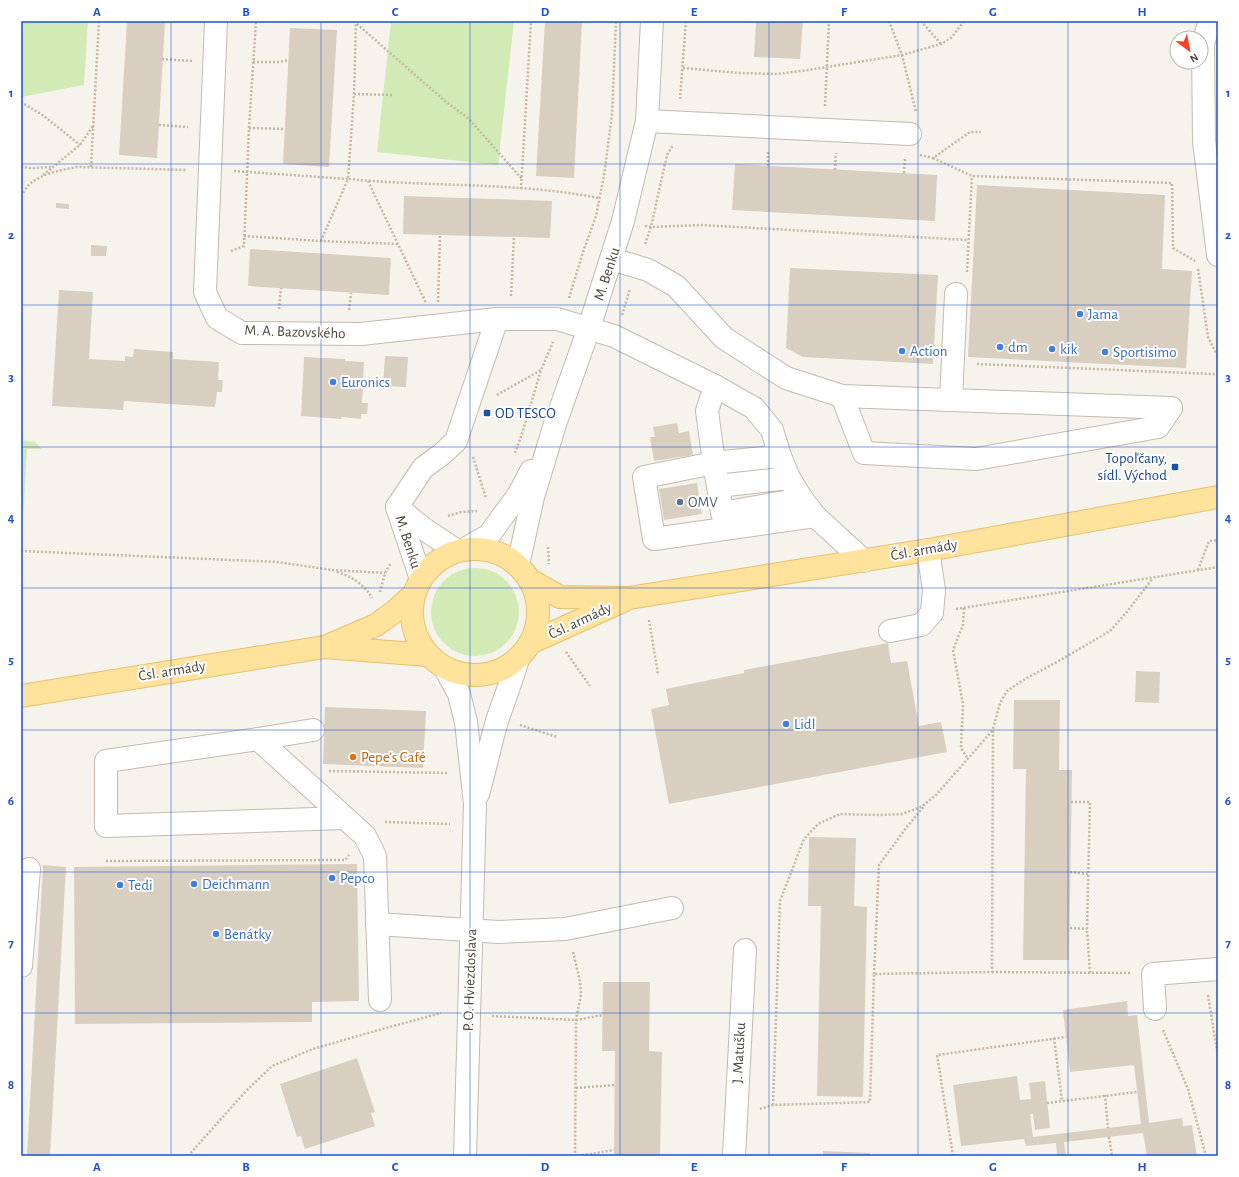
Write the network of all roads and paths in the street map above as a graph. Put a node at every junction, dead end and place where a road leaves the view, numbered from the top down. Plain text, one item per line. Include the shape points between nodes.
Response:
1 (99, 21) edge
2 (256, 21) edge
3 (531, 21) edge
4 (616, 21) edge
5 (652, 21) edge
6 (746, 21) edge
7 (829, 21) edge
8 (889, 21) edge
9 (922, 21) edge
10 (964, 21) edge
11 (355, 22) edge
12 (756, 22) edge
13 (1210, 24) edge
14 (219, 26) edge
15 (941, 44) junction
16 (902, 55) junction
17 (162, 59) dead end
18 (288, 60) dead end
19 (196, 62) dead end
20 (253, 62) junction
21 (826, 67) junction
22 (683, 68) dead end
23 (354, 94) junction
24 (394, 95) dead end
25 (21, 102) edge
26 (647, 121) junction
27 (93, 125) junction
28 (159, 125) dead end
29 (193, 127) dead end
30 (249, 128) junction
31 (284, 129) dead end
32 (824, 130) junction
33 (907, 143) junction
34 (80, 145) junction
35 (836, 149) dead end
36 (933, 158) dead end
37 (768, 160) dead end
38 (768, 166) dead end
39 (21, 167) edge
40 (53, 167) junction
41 (91, 167) junction
42 (835, 170) dead end
43 (210, 171) junction
44 (247, 171) junction
45 (904, 173) dead end
46 (42, 176) junction
47 (972, 176) junction
48 (348, 179) junction
49 (522, 179) junction
50 (368, 181) junction
51 (521, 189) junction
52 (21, 196) edge
53 (599, 198) junction
54 (596, 216) junction
55 (623, 221) junction
56 (650, 227) junction
57 (440, 235) dead end
58 (244, 236) junction
59 (514, 237) dead end
60 (968, 240) junction
61 (321, 241) junction
62 (398, 244) junction
63 (644, 248) dead end
64 (228, 254) dead end
65 (1218, 255) edge
66 (612, 259) junction
67 (632, 284) dead end
68 (961, 286) joint
69 (281, 288) dead end
70 (351, 293) dead end
71 (562, 298) dead end
72 (570, 298) junction
73 (504, 311) junction
74 (433, 314) junction
75 (622, 315) dead end
76 (279, 316) dead end
77 (348, 316) dead end
78 (562, 321) junction
79 (589, 328) junction
80 (1218, 358) edge
81 (976, 364) dead end
82 (541, 370) junction
83 (1218, 374) edge
84 (715, 386) junction
85 (496, 396) dead end
86 (842, 396) junction
87 (951, 400) junction
88 (555, 424) junction
89 (471, 451) dead end
90 (780, 456) junction
91 (513, 458) dead end
92 (714, 463) junction
93 (789, 478) junction
94 (718, 486) junction
95 (491, 496) dead end
96 (1218, 497) edge
97 (397, 507) junction
98 (808, 508) junction
99 (480, 511) dead end
100 (446, 517) dead end
101 (1218, 540) edge
102 (461, 550) junction
103 (928, 550) junction
104 (21, 551) edge
105 (864, 560) junction
106 (392, 562) dead end
107 (1218, 567) edge
108 (332, 570) junction
109 (1198, 571) junction
110 (385, 573) junction
111 (524, 573) junction
112 (1153, 578) junction
113 (418, 587) junction
114 (629, 598) junction
115 (378, 599) dead end
116 (374, 600) dead end
117 (964, 608) junction
118 (932, 613) junction
119 (649, 620) dead end
120 (890, 631) dead end
121 (324, 647) junction
122 (524, 651) junction
123 (566, 651) dead end
124 (437, 661) junction
125 (658, 674) dead end
126 (590, 686) dead end
127 (21, 696) edge
128 (520, 725) dead end
129 (994, 729) junction
130 (313, 730) dead end
131 (557, 737) dead end
132 (258, 739) junction
133 (968, 759) junction
134 (323, 771) dead end
135 (452, 773) dead end
136 (931, 799) junction
137 (1072, 802) dead end
138 (475, 804) junction
139 (345, 818) junction
140 (450, 824) dead end
141 (365, 836) junction
142 (106, 861) dead end
143 (29, 869) dead end
144 (1070, 872) dead end
145 (1089, 874) junction
146 (672, 908) dead end
147 (377, 924) junction
148 (1070, 928) dead end
149 (564, 929) junction
150 (1087, 929) junction
151 (472, 930) junction
152 (745, 950) dead end
153 (21, 966) edge
154 (1218, 969) edge
155 (992, 972) junction
156 (1090, 973) junction
157 (874, 974) junction
158 (1153, 974) junction
159 (1208, 995) dead end
160 (380, 1000) dead end
161 (1155, 1009) joint
162 (441, 1013) dead end
163 (603, 1015) dead end
164 (492, 1016) dead end
165 (576, 1020) junction
166 (1066, 1037) dead end
167 (1054, 1038) junction
168 (1218, 1057) edge
169 (615, 1085) dead end
170 (576, 1088) junction
171 (1137, 1092) dead end
172 (1105, 1095) junction
173 (1062, 1101) junction
174 (1047, 1103) dead end
175 (774, 1105) junction
176 (736, 1114) junction
177 (1108, 1128) dead end
178 (1109, 1137) dead end
179 (614, 1150) dead end
180 (188, 1156) edge
181 (465, 1156) edge
182 (575, 1156) edge
183 (578, 1156) edge
184 (734, 1156) edge
185 (953, 1156) edge
186 (1112, 1156) edge
187 (1206, 1156) edge

1 - 27 path
2 - 20 path
3 - 49 path
4 - 53 path via 612,114
5 - 26 street, M. Benku
6 - 12 path
7 - 21 path
8 - 16 path
9 - 15 path
10 - 15 path via 951,38
11 - 23 path
11 - 49 path via 469,119
13 - 65 street via 1203,44 1204,141
14 - 43 street, M. A. Bazovského
15 - 16 path
16 - 21 path
16 - 33 path via 919,121
17 - 19 path
18 - 20 path
20 - 30 path
21 - 22 path via 776,74
21 - 32 path
23 - 24 path
23 - 48 path
25 - 34 path via 44,116
26 - 32 street
26 - 55 street, M. Benku
27 - 34 path
27 - 41 path
28 - 29 path
30 - 31 path
30 - 44 path
32 - 33 street
33 - 45 path
34 - 40 path
35 - 42 path
36 - 47 path
37 - 38 path
39 - 40 path
40 - 46 path
41 - 43 path
41 - 46 path via 62,169
43 - 44 path
43 - 74 street, M. A. Bazovského via 205,292 217,318 242,333 361,334
44 - 48 path
44 - 58 path
46 - 52 path via 30,184
47 - 60 path
47 - 80 path via 1172,183 1173,248 1198,262 1208,337
48 - 50 path
48 - 61 path
49 - 51 path
50 - 51 path
50 - 62 path
51 - 53 path
53 - 54 path
54 - 55 path
54 - 72 path
55 - 56 path
55 - 66 street, M. Benku
56 - 60 path via 701,225
56 - 63 path
57 - 74 path
58 - 61 path
58 - 64 path via 244,246 232,249
59 - 73 path
60 - 68 path
61 - 62 path
62 - 74 path
66 - 79 street, M. Benku
66 - 86 street via 648,270 676,286 724,338 786,378
67 - 75 path
68 - 87 street
69 - 76 path
70 - 77 path
71 - 72 path
72 - 78 path
73 - 74 street, M. A. Bazovského
73 - 78 street, M. A. Bazovského
73 - 97 street via 456,441 423,468
78 - 79 street, M. A. Bazovského
78 - 82 path
79 - 84 street, M. A. Bazovského via 614,336
79 - 88 street, M. Benku
81 - 83 path
82 - 85 path
82 - 91 path
84 - 90 street, M. A. Bazovského via 754,408 772,430
84 - 92 street via 707,411
86 - 87 street
86 - 87 street via 864,453 976,459 1158,427 1171,408
88 - 102 street, M. Benku via 519,494 488,535
88 - 111 street, M. Benku via 533,497
89 - 95 path via 487,503
90 - 92 street
90 - 93 street, M. A. Bazovského
92 - 94 street
92 - 98 street via 644,477 654,539
93 - 94 street
93 - 98 street, M. A. Bazovského
94 - 98 street via 722,513
96 - 103 main road, Čsl. armády
97 - 102 street, M. Benku via 424,529
97 - 113 street, M. Benku
98 - 105 street, M. A. Bazovského
99 - 100 path via 461,512
101 - 109 path via 1209,541
102 - 111 main road via 494,551 507,557
102 - 113 main road via 436,562
103 - 105 main road, Čsl. armády
103 - 118 street via 934,590
104 - 108 path via 278,562
105 - 114 main road, Čsl. armády
106 - 110 path
107 - 109 path
108 - 110 path
108 - 116 path via 345,574 357,582 368,590
109 - 112 path
110 - 115 path
111 - 114 main road, Čsl. armády via 560,597
111 - 122 main road via 537,595 539,612 537,628
112 - 117 path
112 - 129 path via 1110,631 1007,691 1000,703
113 - 121 main road via 394,612 376,625
113 - 124 main road via 412,615 413,626 417,637
114 - 122 main road, Čsl. armády
117 - 118 path
117 - 133 path via 963,625 953,650 964,704 961,748
118 - 120 street via 921,625
119 - 125 path
121 - 124 main road
121 - 127 main road, Čsl. armády
122 - 124 main road via 502,669 483,675 464,674
122 - 138 street, P. O. Hviezdoslava via 497,721
123 - 126 path
124 - 138 street, P. O. Hviezdoslava via 459,694 466,722
128 - 131 path
129 - 133 path
129 - 155 path
130 - 132 street
132 - 139 street
132 - 139 street via 106,761 106,826
133 - 136 path
134 - 135 path
136 - 157 path via 879,864
136 - 175 path via 921,807 902,814 840,814 818,824 804,839 780,901
137 - 145 path via 1090,802
138 - 151 street, P. O. Hviezdoslava
139 - 141 street
140 - 141 path via 378,822
141 - 142 path via 345,860
141 - 147 street via 375,856
143 - 153 street
144 - 145 path
145 - 150 path
146 - 149 street
147 - 151 street
147 - 160 street
148 - 150 path
149 - 151 street via 498,932
149 - 165 path via 572,944 580,981 581,994
150 - 156 path
151 - 181 street, P. O. Hviezdoslava
152 - 176 street, J. Matušku
154 - 158 street
155 - 156 path
155 - 157 path
156 - 158 path
157 - 175 path via 870,1102
158 - 161 street
159 - 168 path
161 - 187 path via 1188,1089
162 - 180 path via 314,1049 272,1066
163 - 165 path
164 - 165 path
165 - 170 path
166 - 167 path
167 - 173 path
167 - 185 path via 937,1055
169 - 170 path
170 - 182 path
171 - 172 path
172 - 173 path
172 - 177 path
173 - 174 path
175 - 176 path
176 - 184 street, J. Matušku
178 - 186 path
179 - 183 path

